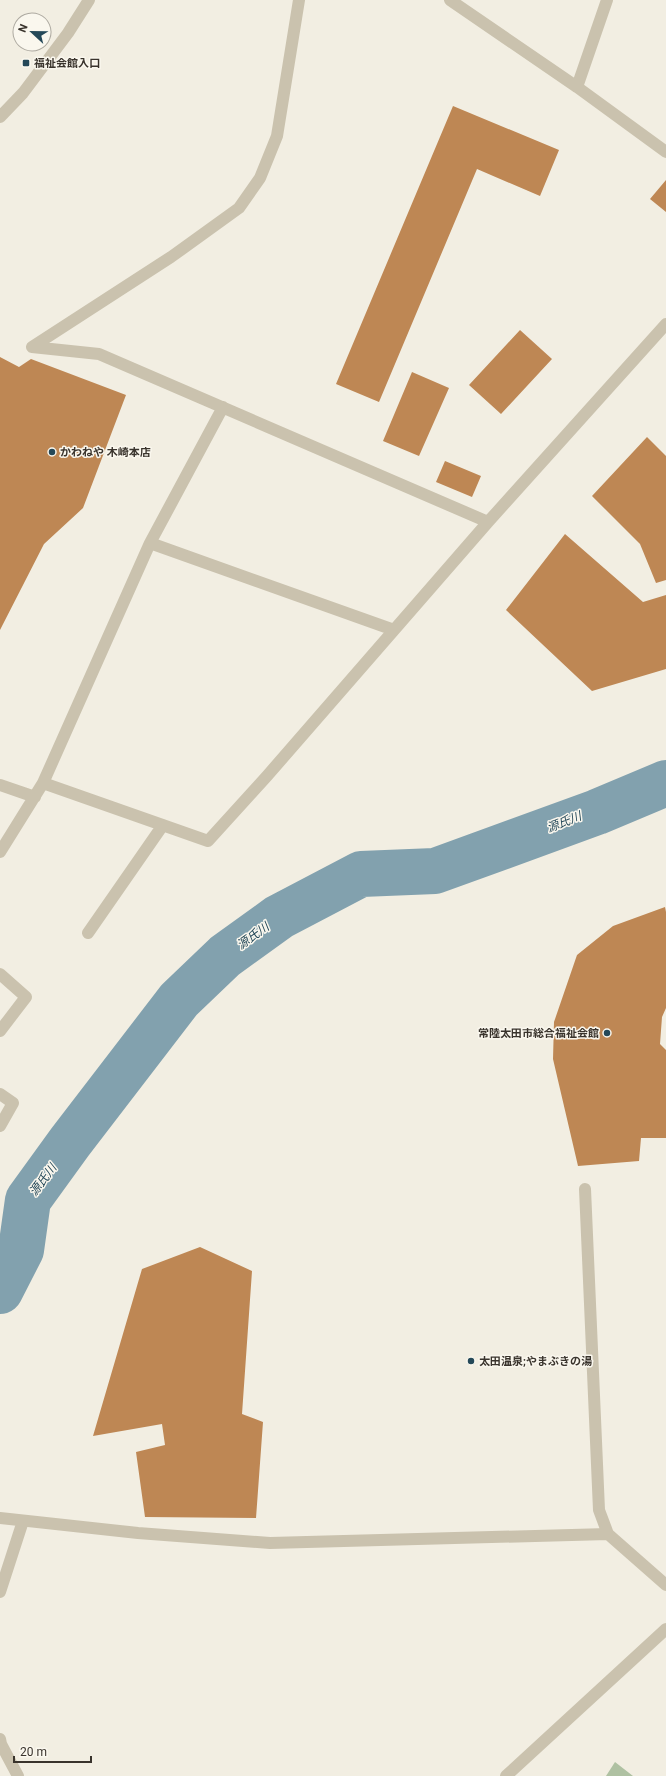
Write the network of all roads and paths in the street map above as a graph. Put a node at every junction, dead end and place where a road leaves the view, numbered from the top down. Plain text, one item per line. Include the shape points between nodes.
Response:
1 (89, 0) edge
2 (299, 0) edge
3 (450, 0) edge
4 (607, 0) edge
5 (577, 87) junction
6 (0, 117) edge
7 (666, 152) edge
8 (666, 324) edge
9 (223, 407) junction
10 (488, 522) junction
11 (150, 543) junction
12 (394, 630) junction
13 (43, 783) junction
14 (0, 785) edge
15 (35, 797) junction
16 (163, 825) junction
17 (0, 852) edge
18 (88, 933) dead end
19 (0, 974) edge
20 (0, 1031) edge
21 (0, 1094) edge
22 (0, 1126) edge
23 (585, 1189) dead end
24 (0, 1518) edge
25 (24, 1521) junction
26 (608, 1534) junction
27 (666, 1585) edge
28 (0, 1592) edge
29 (666, 1630) edge
30 (0, 1739) edge
31 (18, 1776) edge
32 (506, 1776) edge

1 - 6 street via 23,93
2 - 9 street via 276,136 260,178 239,208 171,257 32,347 99,354
3 - 5 street
4 - 5 street
5 - 7 street
8 - 10 street
9 - 10 street
9 - 11 street
10 - 12 street
11 - 12 street
11 - 13 street
12 - 16 street via 208,841
13 - 15 street
13 - 16 street
14 - 15 street
15 - 17 street
16 - 18 street
19 - 20 street via 26,997
21 - 22 street via 13,1103
23 - 26 street via 598,1510
24 - 25 street
25 - 26 street via 270,1543
25 - 28 street
26 - 27 street
29 - 32 street
30 - 31 street

